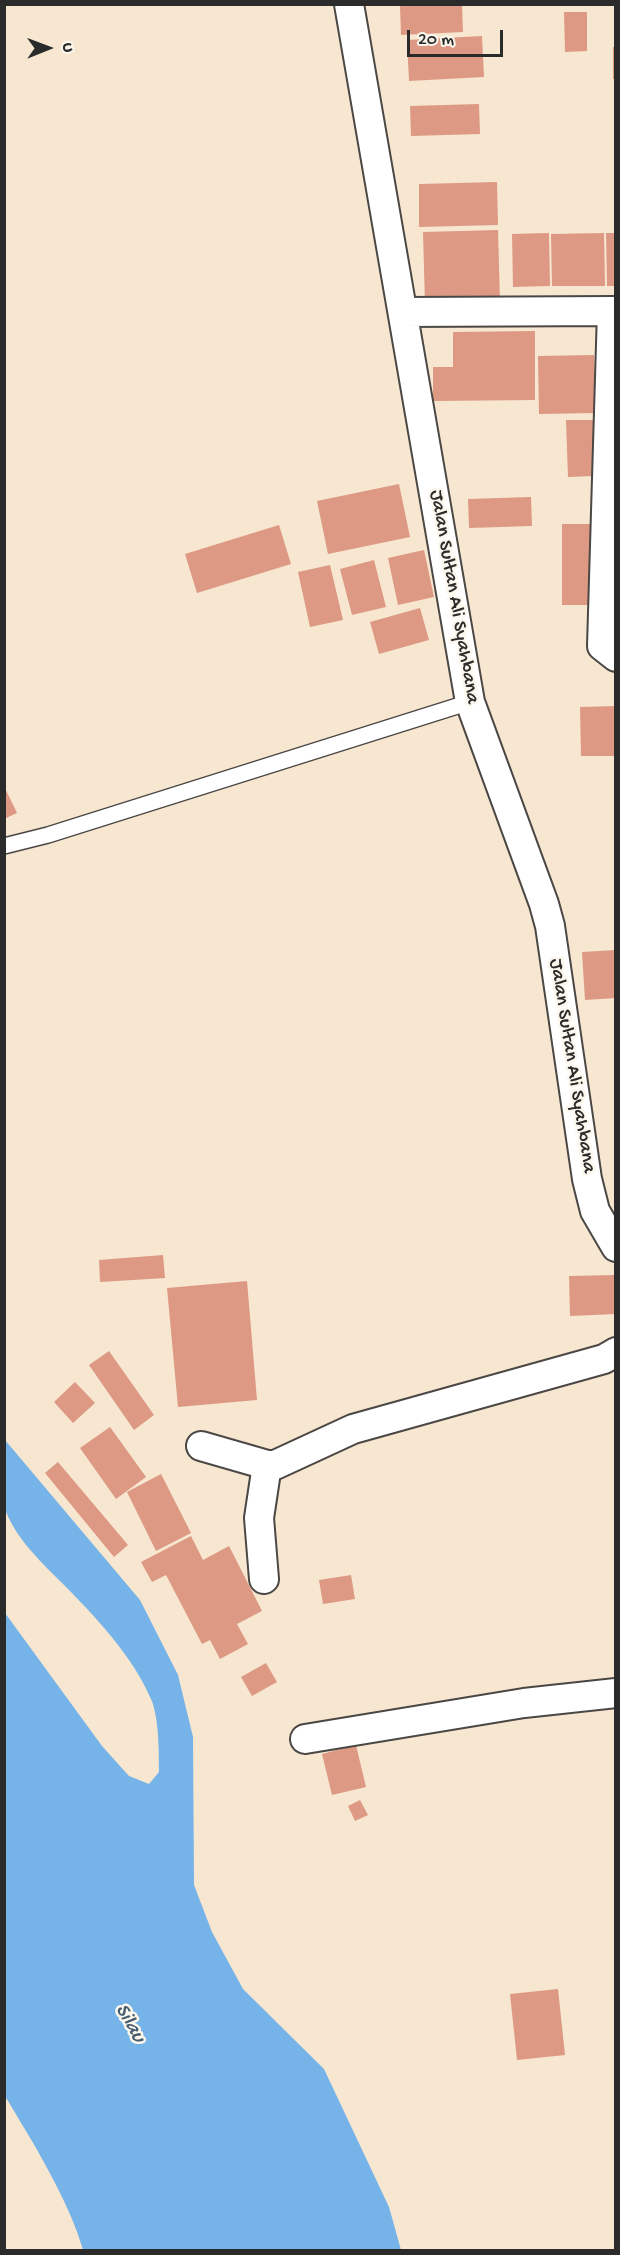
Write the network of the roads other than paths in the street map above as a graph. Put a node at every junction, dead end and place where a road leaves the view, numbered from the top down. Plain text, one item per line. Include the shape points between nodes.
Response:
1 (348, 4) edge
2 (614, 311) edge
3 (403, 312) junction
4 (615, 657) edge
5 (470, 702) junction
6 (4, 846) edge
7 (615, 1247) edge
8 (615, 1352) edge
9 (201, 1446) dead end
10 (267, 1465) junction
11 (264, 1579) dead end
12 (615, 1693) edge
13 (305, 1739) dead end

1 - 3 street, Jalan Sultan Ali Syahbana
2 - 3 street
2 - 4 street via 602,646
3 - 5 street, Jalan Sultan Ali Syahbana
5 - 6 lane
5 - 7 street, Jalan Sultan Ali Syahbana via 544,904 587,1179 595,1211
8 - 10 street via 604,1359 353,1429 275,1465
9 - 10 street
10 - 11 street via 259,1518
12 - 13 street via 512,1705

